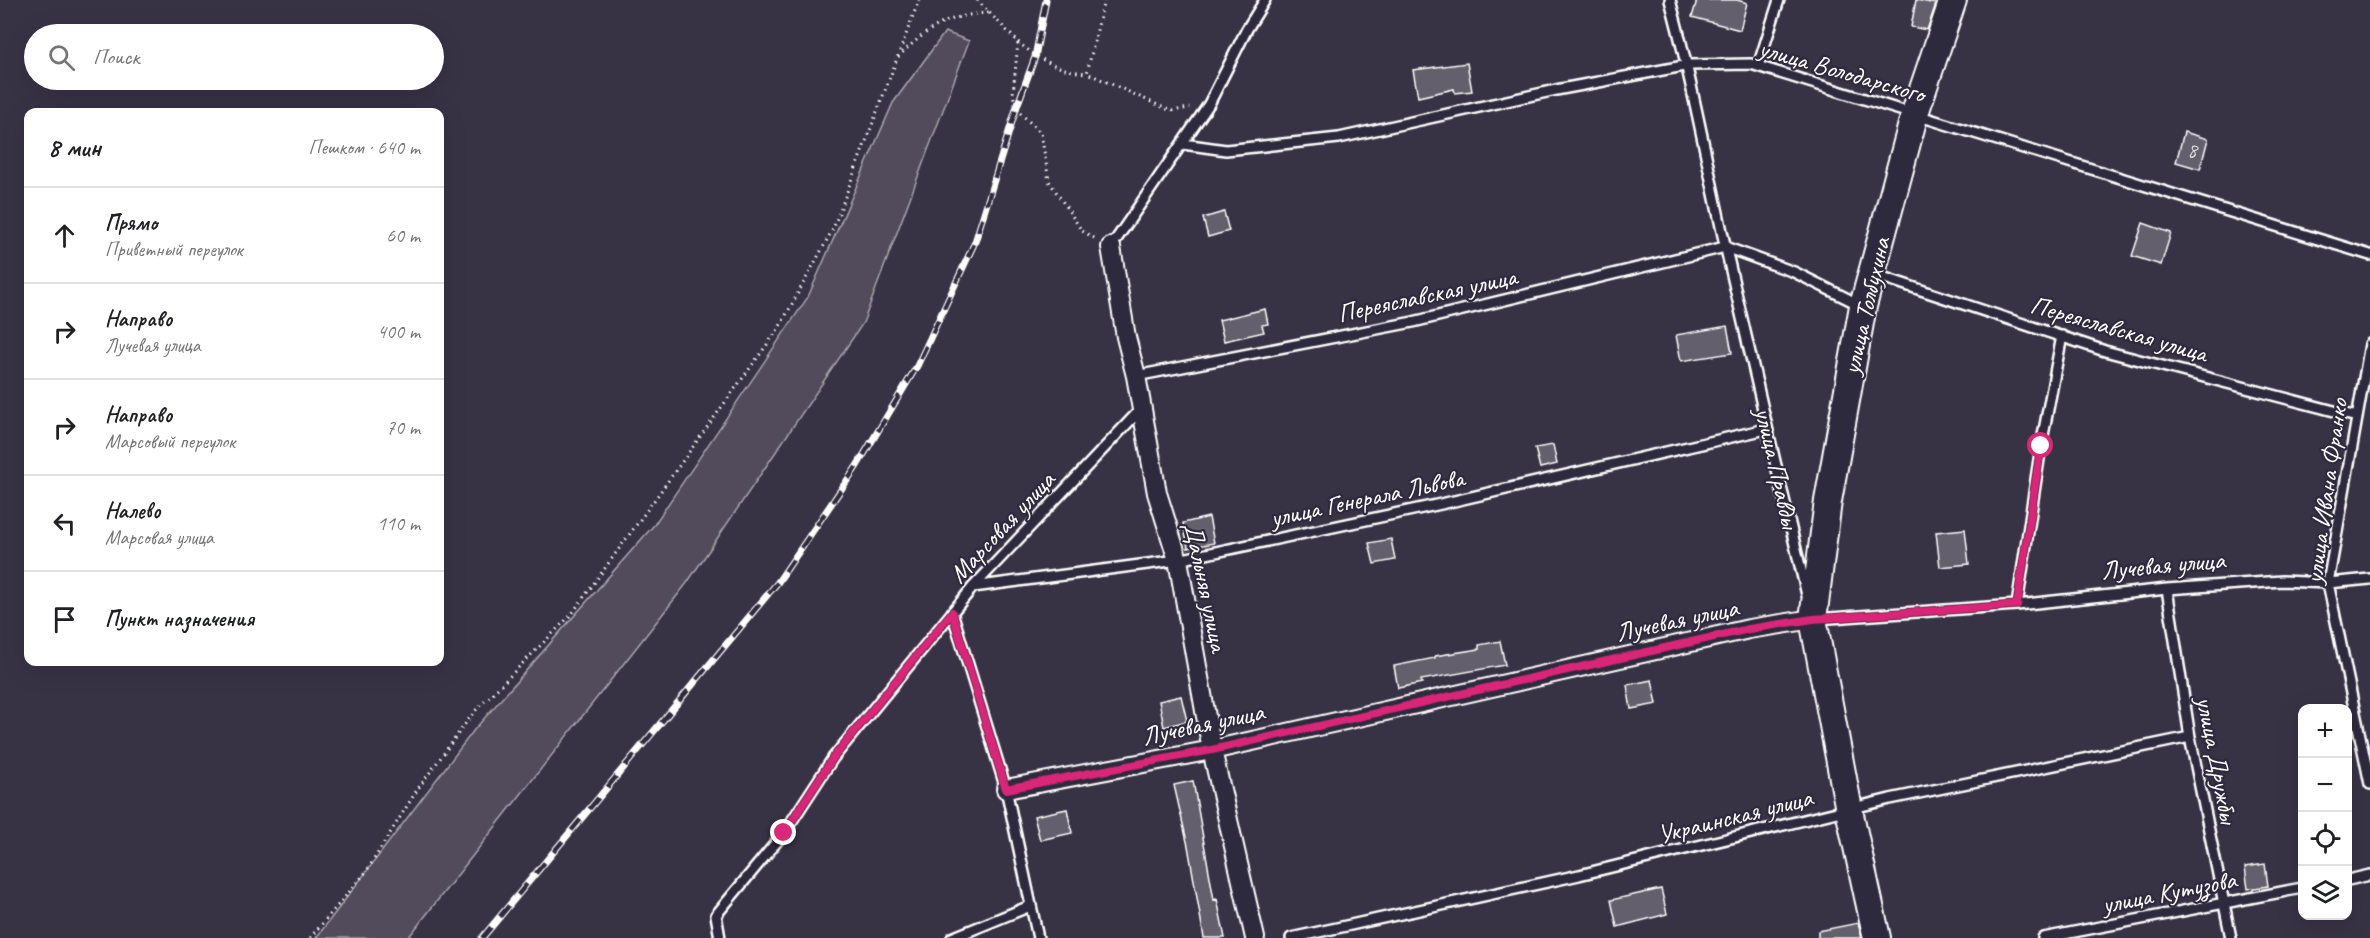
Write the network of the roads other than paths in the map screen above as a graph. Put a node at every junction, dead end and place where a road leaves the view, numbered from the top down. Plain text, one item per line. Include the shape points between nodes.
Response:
1 (1265, 0) edge
2 (1670, 0) edge
3 (1779, 0) edge
4 (1953, 0) edge
5 (1689, 65) junction
6 (1758, 66) junction
7 (1915, 113) junction
8 (1183, 144) junction
9 (1111, 247) joint
10 (1725, 247) junction
11 (2370, 255) edge
12 (1871, 273) junction
13 (1863, 306) junction
14 (2062, 336) junction
15 (2370, 344) edge
16 (1136, 376) junction
17 (1141, 409) junction
18 (2357, 417) junction
19 (1767, 429) junction
20 (1178, 560) junction
21 (2370, 579) edge
22 (2328, 583) junction
23 (973, 587) junction
24 (2167, 590) junction
25 (2017, 605) junction
26 (952, 612) junction
27 (1813, 619) junction
28 (2190, 737) junction
29 (1212, 750) junction
30 (2370, 784) edge
31 (1006, 789) junction
32 (1849, 810) junction
33 (2370, 875) edge
34 (2352, 879) edge
35 (2298, 889) edge
36 (2224, 903) junction
37 (1030, 906) junction
38 (720, 938) edge
39 (952, 938) edge
40 (1038, 938) edge
41 (1255, 938) edge
42 (1291, 938) edge
43 (1877, 938) edge
44 (2043, 938) edge
45 (2231, 938) edge

1 - 8 lane
2 - 5 lane, улица Правды
3 - 6 lane
4 - 7 main road, улица Толбухина
5 - 6 lane, улица Володарского
5 - 8 lane, улица Володарского via 1339,138 1226,150
5 - 10 lane, улица Правды
6 - 7 lane, улица Володарского
7 - 11 lane, улица Володарского
7 - 12 main road, улица Толбухина
8 - 9 lane
9 - 16 street, Дальняя улица
10 - 13 lane via 1794,272
10 - 16 lane, Переяславская улица via 1413,322
10 - 19 lane, улица Правды
12 - 13 main road, улица Толбухина
12 - 14 lane, Переяславская улица
13 - 27 main road, улица Толбухина via 1828,501
14 - 18 lane, Переяславская улица via 2105,351
14 - 25 lane
15 - 18 lane, улица Ивана Франко
16 - 17 street, Дальняя улица
17 - 20 street, Дальняя улица via 1157,493
17 - 23 lane, Марсовая улица
18 - 22 lane, улица Ивана Франко
19 - 20 lane, улица Генерала Львова
19 - 27 lane, улица Правды
20 - 23 lane, улица Генерала Львова
20 - 29 street, Дальняя улица
21 - 22 lane, Лучевая улица
22 - 24 lane, Лучевая улица via 2282,581
22 - 30 lane, улица Ивана Франко
23 - 26 lane, Марсовая улица
24 - 25 lane, Лучевая улица
24 - 28 lane, улица Дружбы
25 - 27 lane, Лучевая улица
26 - 31 lane
26 - 38 lane, Марсовая улица via 833,758 784,833 716,915
27 - 29 street, Лучевая улица via 1749,629
27 - 32 main road, улица Правды
28 - 32 lane, Украинская улица
28 - 36 lane, улица Дружбы
29 - 31 street, Лучевая улица
29 - 41 street, Дальняя улица
31 - 37 lane
32 - 42 lane, Украинская улица
32 - 43 main road, улица Правды
33 - 34 lane
35 - 36 lane, улица Кутузова
36 - 44 lane, улица Кутузова
36 - 45 lane, улица Дружбы
37 - 39 lane
37 - 40 lane

